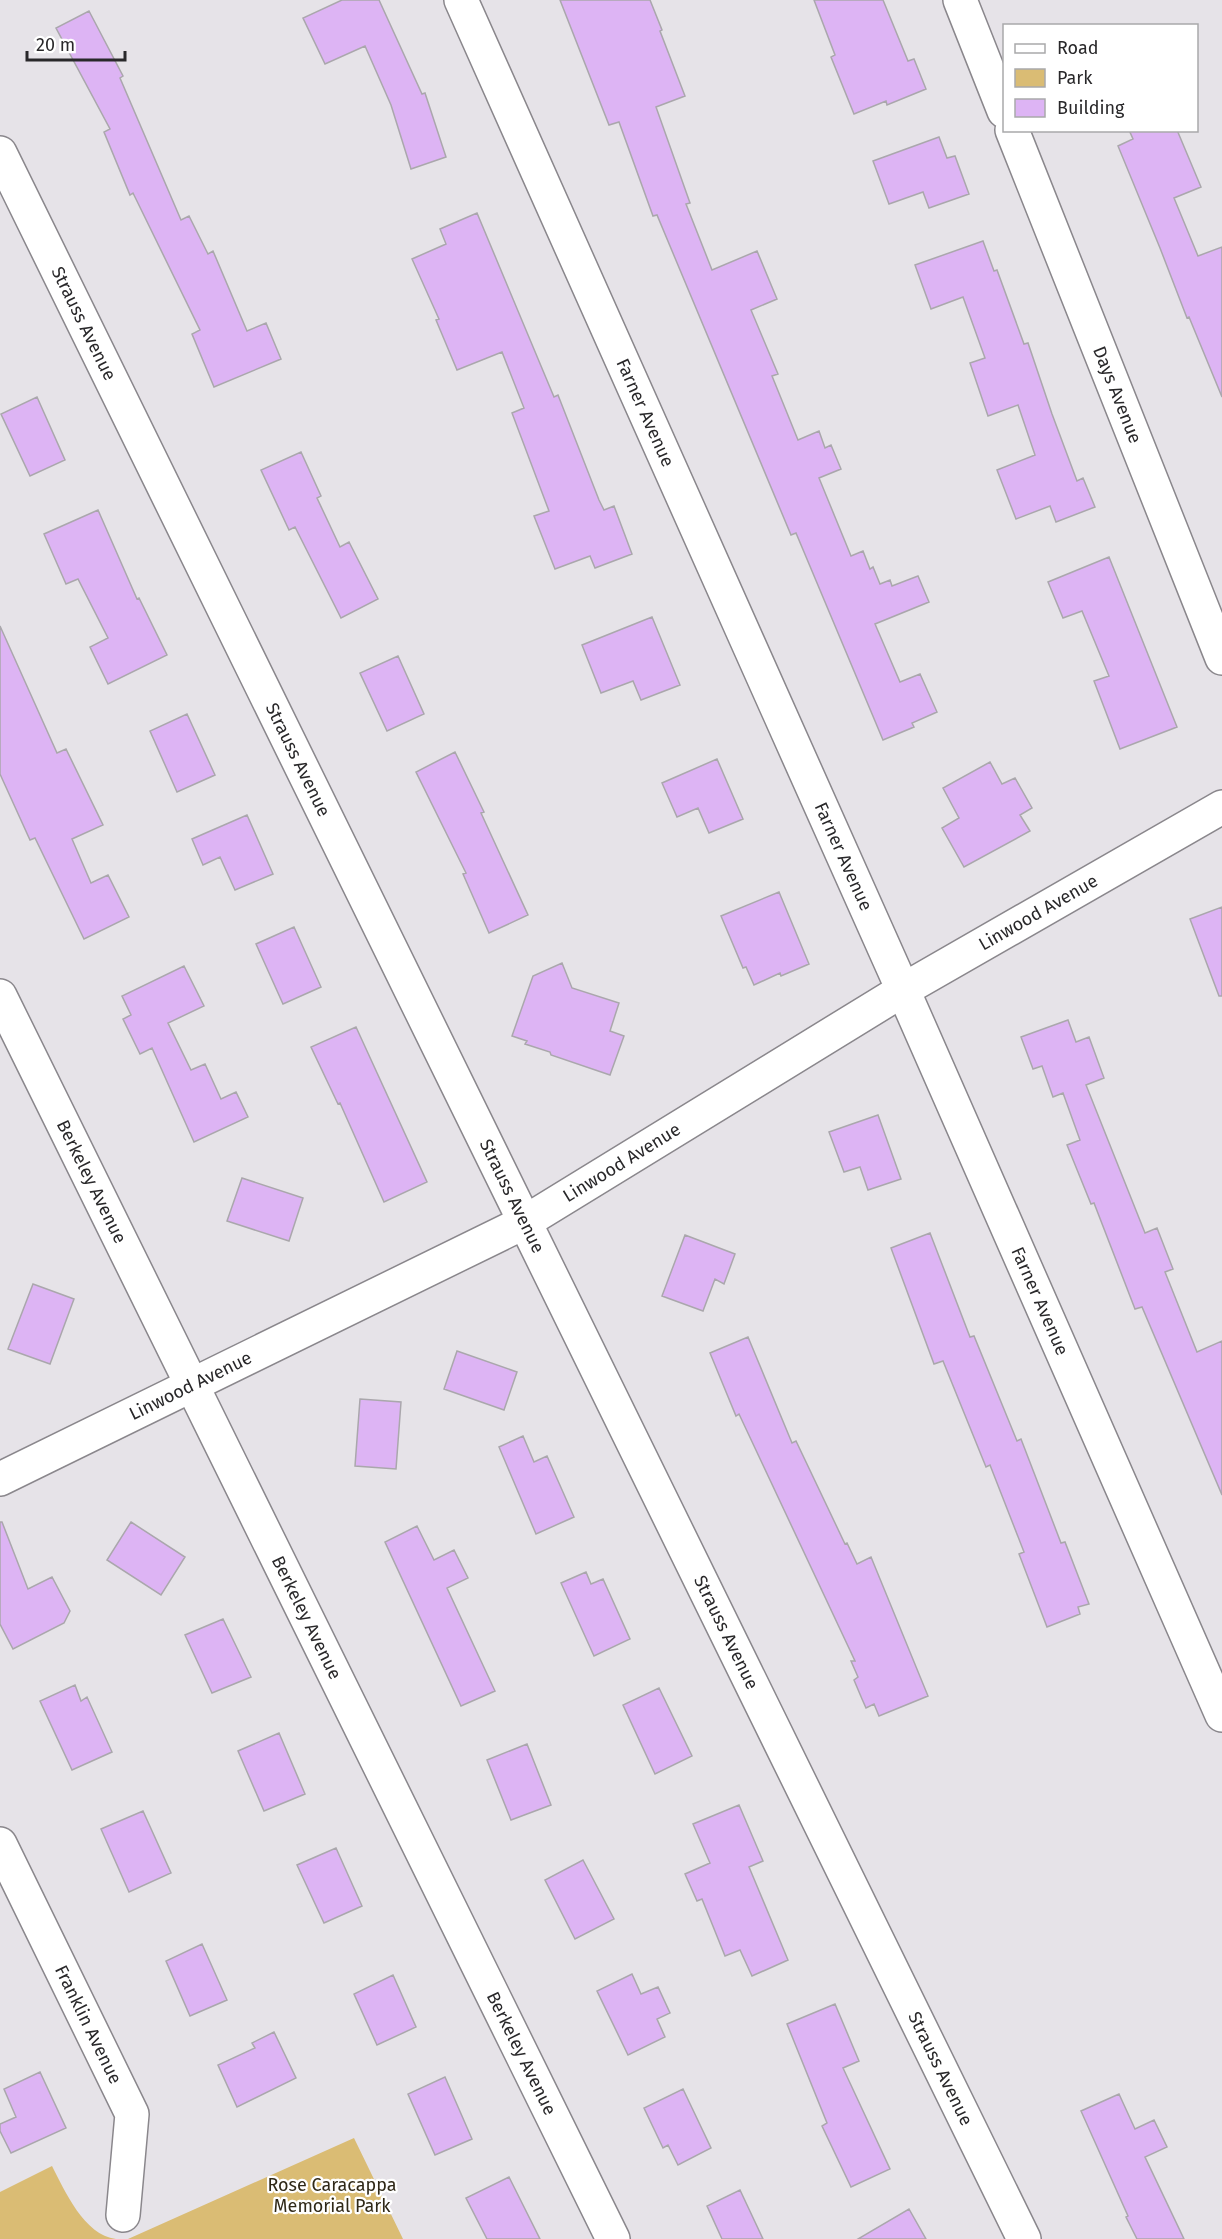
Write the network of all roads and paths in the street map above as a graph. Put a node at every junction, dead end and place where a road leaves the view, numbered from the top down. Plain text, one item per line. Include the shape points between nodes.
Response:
1 (461, 0) edge
2 (960, 0) edge
3 (1003, 106) edge
4 (1013, 132) edge
5 (0, 153) edge
6 (1222, 658) edge
7 (1222, 807) edge
8 (903, 990) junction
9 (0, 996) edge
10 (525, 1222) junction
11 (192, 1384) junction
12 (0, 1479) edge
13 (1222, 1715) edge
14 (0, 1844) edge
15 (123, 2215) dead end
16 (613, 2239) edge
17 (1024, 2239) edge

1 - 8 street, Farner Avenue
2 - 3 street
4 - 6 street, Days Avenue
5 - 10 street, Strauss Avenue
7 - 8 street, Linwood Avenue
8 - 10 street, Linwood Avenue
8 - 13 street, Farner Avenue
9 - 11 street, Berkeley Avenue
10 - 11 street, Linwood Avenue
10 - 17 street, Strauss Avenue
11 - 12 street, Linwood Avenue
11 - 16 street, Berkeley Avenue
14 - 15 street, Franklin Avenue via 132,2114

